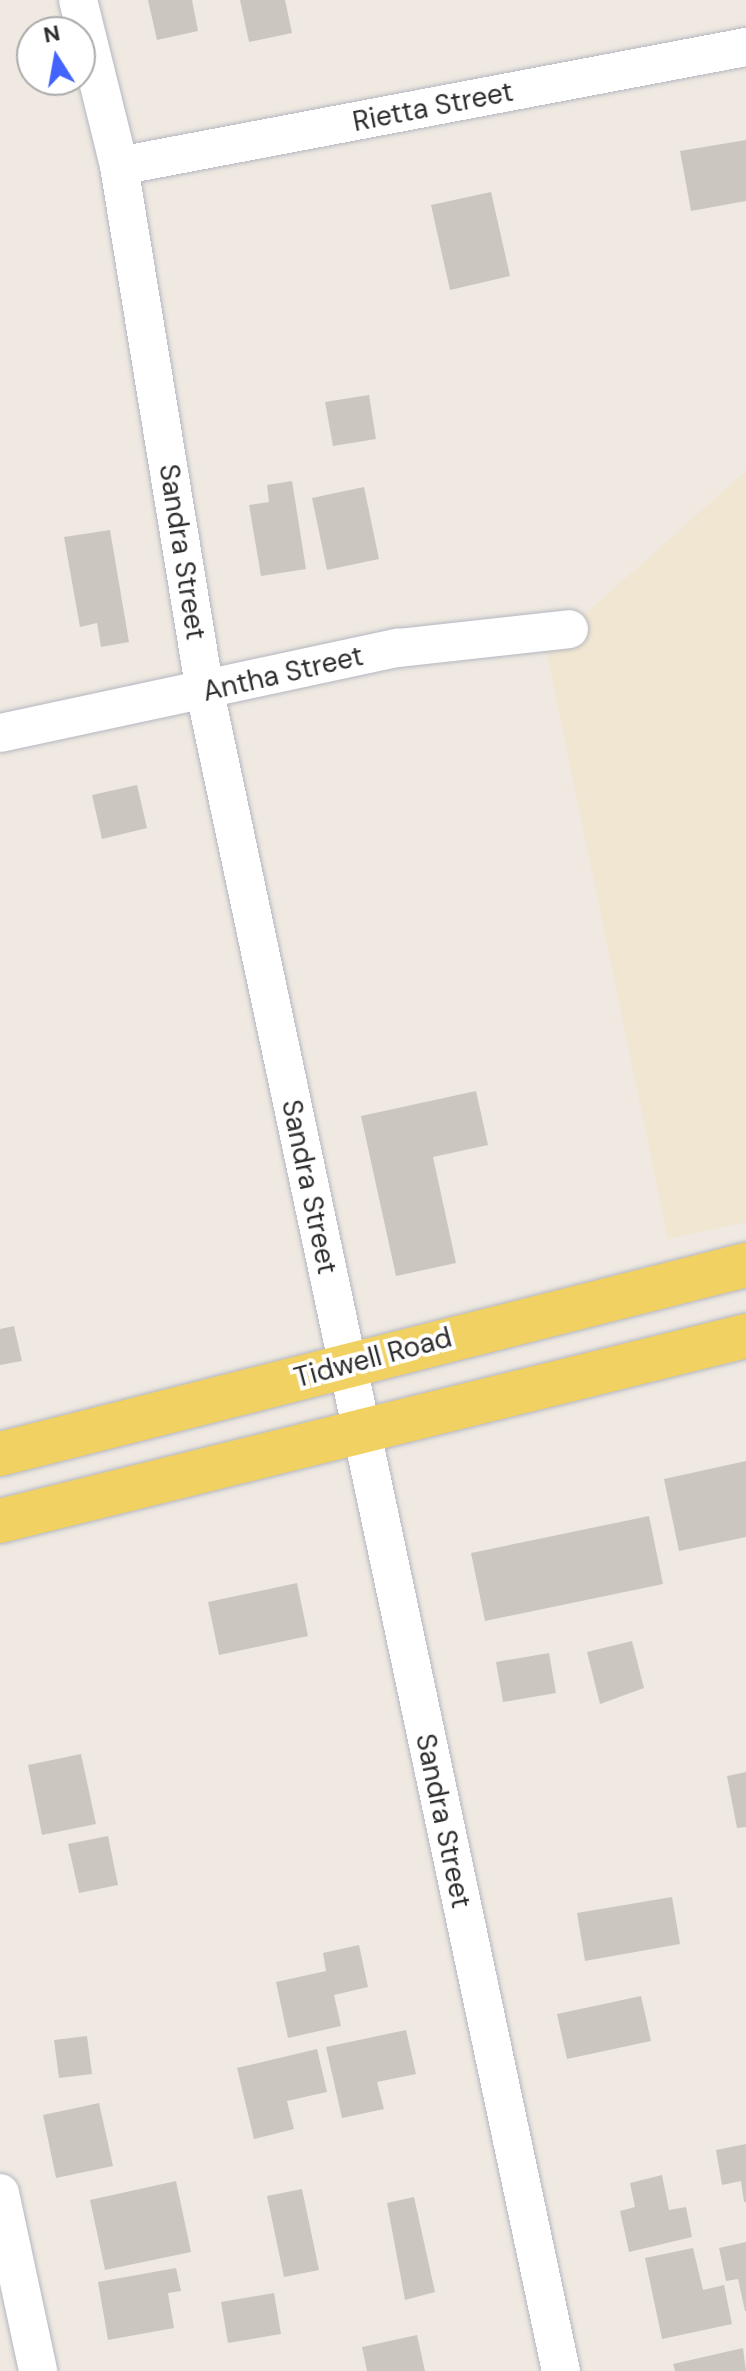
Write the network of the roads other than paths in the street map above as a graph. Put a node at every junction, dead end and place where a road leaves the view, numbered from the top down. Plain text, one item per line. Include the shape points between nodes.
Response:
1 (78, 0) edge
2 (746, 47) edge
3 (119, 166) junction
4 (569, 629) dead end
5 (205, 692) junction
6 (0, 733) edge
7 (746, 1265) edge
8 (746, 1336) edge
9 (347, 1366) junction
10 (359, 1432) junction
11 (0, 1454) edge
12 (0, 1521) edge
13 (0, 2193) edge
14 (38, 2371) edge
15 (561, 2371) edge

1 - 3 street, Sandra Street
2 - 3 street, Rietta Street
3 - 5 street, Sandra Street
4 - 5 street, Antha Street via 398,648
5 - 6 street, Antha Street
5 - 9 street, Sandra Street
7 - 9 main road, Tidwell Road
8 - 10 main road
9 - 10 street, Sandra Street
9 - 11 main road, Tidwell Road
10 - 12 main road
10 - 15 street, Sandra Street
13 - 14 street

